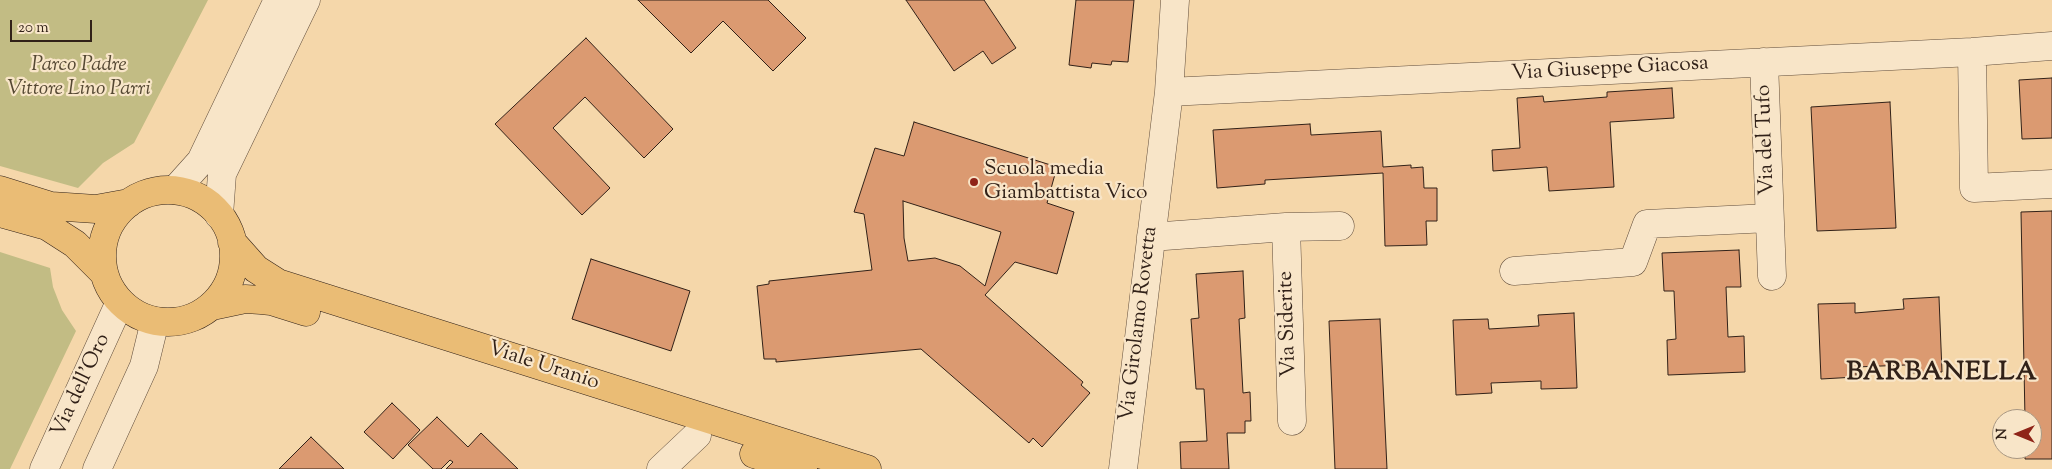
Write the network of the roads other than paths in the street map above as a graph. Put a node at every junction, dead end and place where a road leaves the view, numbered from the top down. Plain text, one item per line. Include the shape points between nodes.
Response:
1 (278, 0) edge
2 (306, 0) edge
3 (1175, 0) edge
4 (2052, 46) edge
5 (1972, 52) junction
6 (1764, 62) junction
7 (1169, 92) junction
8 (2052, 184) edge
9 (0, 190) edge
10 (175, 190) junction
11 (129, 203) junction
12 (0, 212) edge
13 (220, 215) junction
14 (1769, 218) junction
15 (1340, 226) dead end
16 (1286, 227) junction
17 (1151, 237) junction
18 (232, 242) junction
19 (1514, 271) dead end
20 (104, 272) junction
21 (1772, 276) dead end
22 (120, 302) junction
23 (212, 306) junction
24 (156, 321) junction
25 (1292, 421) dead end
26 (697, 435) junction
27 (44, 469) edge
28 (97, 469) edge
29 (661, 469) edge
30 (803, 469) edge
31 (867, 469) edge
32 (1123, 469) edge

1 - 10 street via 201,161
2 - 13 street via 222,174
3 - 7 street, Via Girolamo Rovetta
4 - 5 street, Via Giuseppe Giacosa
5 - 6 street, Via Giuseppe Giacosa
5 - 8 street via 1974,188
6 - 7 street, Via Giuseppe Giacosa
6 - 14 street, Via del Tufo
7 - 17 street, Via Girolamo Rovetta
9 - 11 main road via 51,206 96,209
10 - 11 main road via 144,195
10 - 13 main road via 192,194
11 - 20 main road via 116,216 106,234 102,253
12 - 20 main road via 47,226 75,244
13 - 18 main road
14 - 19 street, Via del Tufo via 1647,224 1633,262
14 - 21 street, Via del Tufo
15 - 16 street
16 - 17 street
16 - 25 street, Via Siderite
17 - 32 street, Via Girolamo Rovetta
18 - 23 main road via 231,276 224,292
18 - 31 main road, Viale Uranio via 256,269 278,283
20 - 22 main road
22 - 24 main road via 137,315
22 - 27 street, Via dell'Oro
23 - 24 main road via 195,317 176,322
23 - 26 main road, Viale Uranio via 245,300 271,301
24 - 28 street via 144,366
26 - 29 street
26 - 30 main road, Viale Uranio

